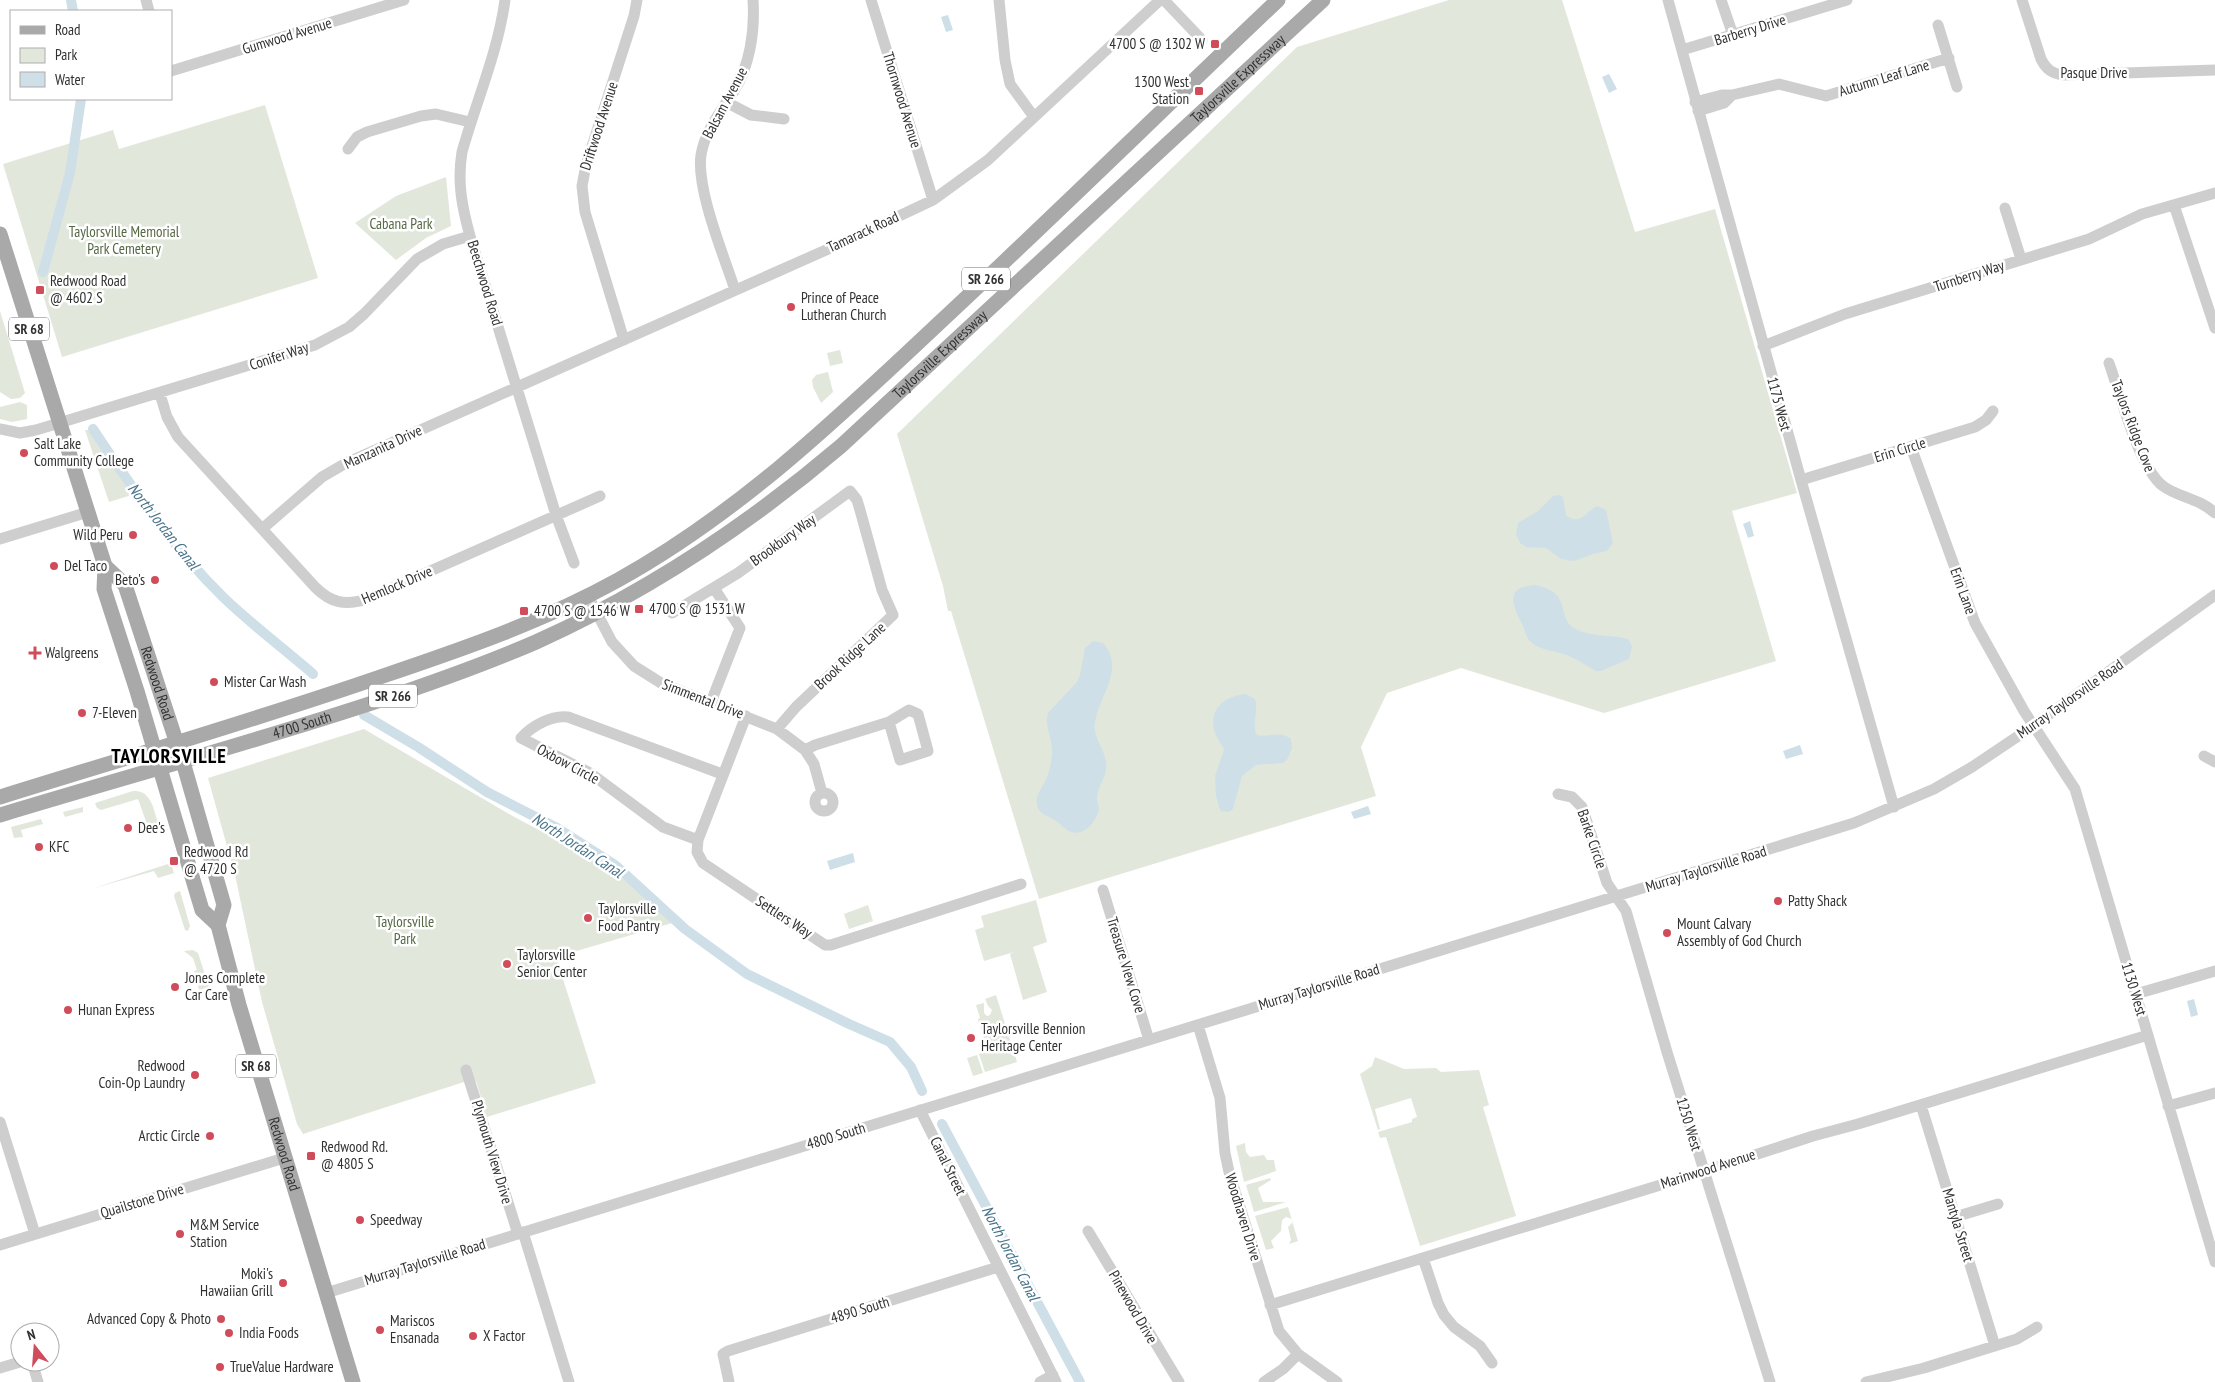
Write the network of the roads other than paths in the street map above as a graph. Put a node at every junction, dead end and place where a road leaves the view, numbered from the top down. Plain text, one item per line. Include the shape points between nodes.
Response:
1 (404, 0) edge
2 (505, 0) edge
3 (636, 0) edge
4 (753, 0) edge
5 (871, 0) edge
6 (999, 0) edge
7 (1160, 0) edge
8 (1164, 0) edge
9 (1278, 0) edge
10 (1323, 0) edge
11 (1668, 0) edge
12 (1721, 0) edge
13 (1847, 0) edge
14 (2022, 0) edge
15 (1938, 25) dead end
16 (1734, 35) junction
17 (1202, 40) dead end
18 (1682, 50) junction
19 (1948, 58) junction
20 (2215, 70) edge
21 (172, 71) edge
22 (1957, 87) dead end
23 (726, 102) junction
24 (1697, 106) junction
25 (1034, 117) junction
26 (784, 119) dead end
27 (470, 122) junction
28 (348, 149) dead end
29 (2215, 192) edge
30 (933, 200) junction
31 (2174, 205) junction
32 (2005, 208) dead end
33 (0, 234) edge
34 (470, 236) junction
35 (2022, 259) junction
36 (735, 290) junction
37 (2215, 328) edge
38 (624, 340) junction
39 (1763, 346) junction
40 (2109, 363) dead end
41 (517, 387) junction
42 (160, 394) junction
43 (1993, 411) dead end
44 (59, 424) junction
45 (0, 429) edge
46 (1911, 447) junction
47 (1800, 480) junction
48 (850, 491) joint
49 (600, 496) dead end
50 (88, 512) junction
51 (2215, 513) edge
52 (556, 515) junction
53 (262, 529) junction
54 (0, 539) edge
55 (574, 563) dead end
56 (105, 566) junction
57 (714, 588) junction
58 (588, 596) junction
59 (2215, 596) edge
60 (597, 612) junction
61 (672, 613) dead end
62 (711, 702) junction
63 (746, 716) junction
64 (889, 722) dead end
65 (2034, 726) junction
66 (777, 729) junction
67 (176, 743) junction
68 (153, 749) junction
69 (805, 750) junction
70 (2204, 756) dead end
71 (183, 762) junction
72 (2215, 762) edge
73 (158, 768) junction
74 (722, 774) junction
75 (822, 793) dead end
76 (1558, 794) dead end
77 (0, 797) edge
78 (1894, 807) junction
79 (0, 815) edge
80 (698, 840) junction
81 (1021, 884) dead end
82 (1103, 890) dead end
83 (1615, 896) junction
84 (218, 925) junction
85 (2215, 970) edge
86 (2136, 994) junction
87 (1198, 1025) junction
88 (2148, 1035) junction
89 (1149, 1040) junction
90 (466, 1070) dead end
91 (2215, 1093) edge
92 (1921, 1105) junction
93 (2168, 1106) junction
94 (920, 1110) junction
95 (0, 1122) edge
96 (284, 1158) junction
97 (1704, 1171) junction
98 (1998, 1204) dead end
99 (1956, 1217) junction
100 (1088, 1231) dead end
101 (521, 1233) junction
102 (35, 1234) junction
103 (0, 1245) edge
104 (1423, 1258) junction
105 (2215, 1262) edge
106 (998, 1267) junction
107 (326, 1293) junction
108 (1270, 1305) junction
109 (2037, 1327) dead end
110 (1995, 1346) junction
111 (1298, 1354) junction
112 (1492, 1363) dead end
113 (1055, 1379) edge
114 (354, 1382) edge
115 (569, 1382) edge
116 (729, 1382) edge
117 (1040, 1382) edge
118 (1178, 1382) edge
119 (1264, 1382) edge
120 (1337, 1382) edge
121 (1770, 1382) edge
122 (1866, 1382) edge

1 - 21 street, Gumwood Avenue
2 - 27 street, Beechwood Road via 496,44
3 - 38 street, Driftwood Avenue via 634,16 582,186 585,212
4 - 23 street, Balsam Avenue via 753,33 745,68
5 - 30 street, Thornwood Avenue
6 - 25 street via 1010,84
7 - 25 street, Tamarack Road
8 - 17 street
9 - 58 main road, Taylorsville Expressway / SR 266 via 807,446 745,496 677,544
10 - 60 main road, Taylorsville Expressway / SR 266 via 810,473 712,545
11 - 18 street, 1175 West
12 - 16 street
13 - 16 street, Barberry Drive
14 - 20 street, Pasque Drive via 2041,59 2053,73
15 - 19 street
16 - 18 street, Barberry Drive
18 - 24 street, 1175 West
19 - 22 street
19 - 24 street, Autumn Leaf Lane via 1826,96 1779,84 1732,96 1722,95
23 - 26 street via 751,115
23 - 36 street, Balsam Avenue via 707,133 700,169 702,185
24 - 39 street, 1175 West
25 - 30 street, Tamarack Road via 988,160
27 - 28 street via 446,115 422,116 367,132 357,137
27 - 34 street, Beechwood Road via 459,181
29 - 31 street, Turnberry Way
30 - 36 street, Tamarack Road
31 - 35 street, Turnberry Way via 2142,214 2089,238
31 - 37 street
32 - 35 street
33 - 44 main road, Redwood Road / SR 68
34 - 41 street, Beechwood Road
34 - 42 street, Conifer Way via 444,244 417,259 364,314 332,337 296,352
35 - 39 street, Turnberry Way via 1845,314
36 - 38 street, Tamarack Road
38 - 41 street, Tamarack Road
39 - 47 street, 1175 West
40 - 51 street, Taylors Ridge Cove via 2154,478 2166,488 2191,497
41 - 52 street, Beechwood Road
41 - 53 street, Manzanita Drive via 334,470
42 - 44 street, Conifer Way
42 - 53 street, Hemlock Drive via 178,437
43 - 46 street, Erin Circle via 1975,426
44 - 45 street, Conifer Way via 28,432
44 - 50 main road, Redwood Road / SR 68
46 - 47 street, Erin Circle
46 - 65 street, Erin Lane via 1975,623
47 - 78 street, 1175 West
48 - 57 street, Brookbury Way
48 - 66 street, Brook Ridge Lane via 859,505 882,590 894,614 823,680
49 - 52 street, Hemlock Drive
50 - 54 street
50 - 56 main road, Redwood Road / SR 68
52 - 53 street, Hemlock Drive via 367,599 350,603 336,602 324,596
52 - 55 street, Beechwood Road
56 - 67 main road, Redwood Road / SR 68 via 125,584
56 - 68 main road, Redwood Road / SR 68 via 104,589
57 - 61 street, Brookbury Way
57 - 62 street via 740,628
58 - 60 street, Simmental Drive
58 - 67 main road, 4700 South / SR 266 via 482,642
59 - 65 street, Murray Taylorsville Road
60 - 62 street, Simmental Drive via 612,642 634,666 661,684
60 - 71 main road, 4700 South / SR 266 via 454,675
62 - 63 street, Simmental Drive
63 - 66 street, Simmental Drive
63 - 74 street
64 - 69 street
65 - 78 street, Murray Taylorsville Road via 1934,789
65 - 86 street, 1130 West via 2075,789
66 - 69 street, Simmental Drive
67 - 68 main road, 4700 South / SR 266
67 - 71 main road, Redwood Road / SR 68
68 - 73 main road, Redwood Road / SR 68
68 - 77 main road, 4700 South / SR 266
69 - 75 street, Simmental Drive via 814,764
70 - 72 street
71 - 73 main road, 4700 South / SR 266
71 - 84 main road, Redwood Road / SR 68 via 224,905
73 - 79 main road, 4700 South / SR 266
73 - 84 main road, Redwood Road / SR 68 via 202,910
74 - 80 street
74 - 80 street, Oxbow Circle via 568,717 541,723 521,738 590,773 663,827
76 - 83 street, Barke Circle via 1572,797 1582,807 1606,883
78 - 83 street, Murray Taylorsville Road via 1854,823
80 - 81 street, Settlers Way via 697,852 703,863 830,946
82 - 89 street, Treasure View Cove
83 - 87 street, Murray Taylorsville Road
83 - 97 street, 1250 West via 1626,911
84 - 96 main road, Redwood Road / SR 68
85 - 86 street
86 - 88 street, 1130 West
87 - 89 street, Murray Taylorsville Road
87 - 108 street, Woodhaven Drive via 1220,1098 1227,1166
88 - 92 street, Marinwood Avenue
88 - 93 street, 1130 West
89 - 94 street, 4800 South
90 - 101 street, Plymouth View Drive
91 - 93 street
92 - 97 street, Marinwood Avenue
92 - 99 street, Mantyla Street
93 - 105 street, 1130 West
94 - 101 street, 4800 South
94 - 106 street, Canal Street
95 - 102 street
96 - 102 street, Quailstone Drive
96 - 107 main road, Redwood Road / SR 68
97 - 104 street, Marinwood Avenue
97 - 121 street, 1250 West
98 - 99 street
99 - 110 street, Mantyla Street
100 - 118 street, Pinewood Drive
101 - 107 street, Murray Taylorsville Road
101 - 115 street, Plymouth View Drive
102 - 103 street, Quailstone Drive
104 - 108 street, Marinwood Avenue
104 - 112 street via 1444,1316 1480,1346
106 - 113 street, Canal Street
106 - 116 street, 4890 South via 723,1354
107 - 114 main road, Redwood Road / SR 68
108 - 111 street, Woodhaven Drive via 1279,1331
109 - 110 street via 2021,1337
110 - 122 street
111 - 119 street
111 - 120 street, Woodhaven Drive
113 - 117 street

